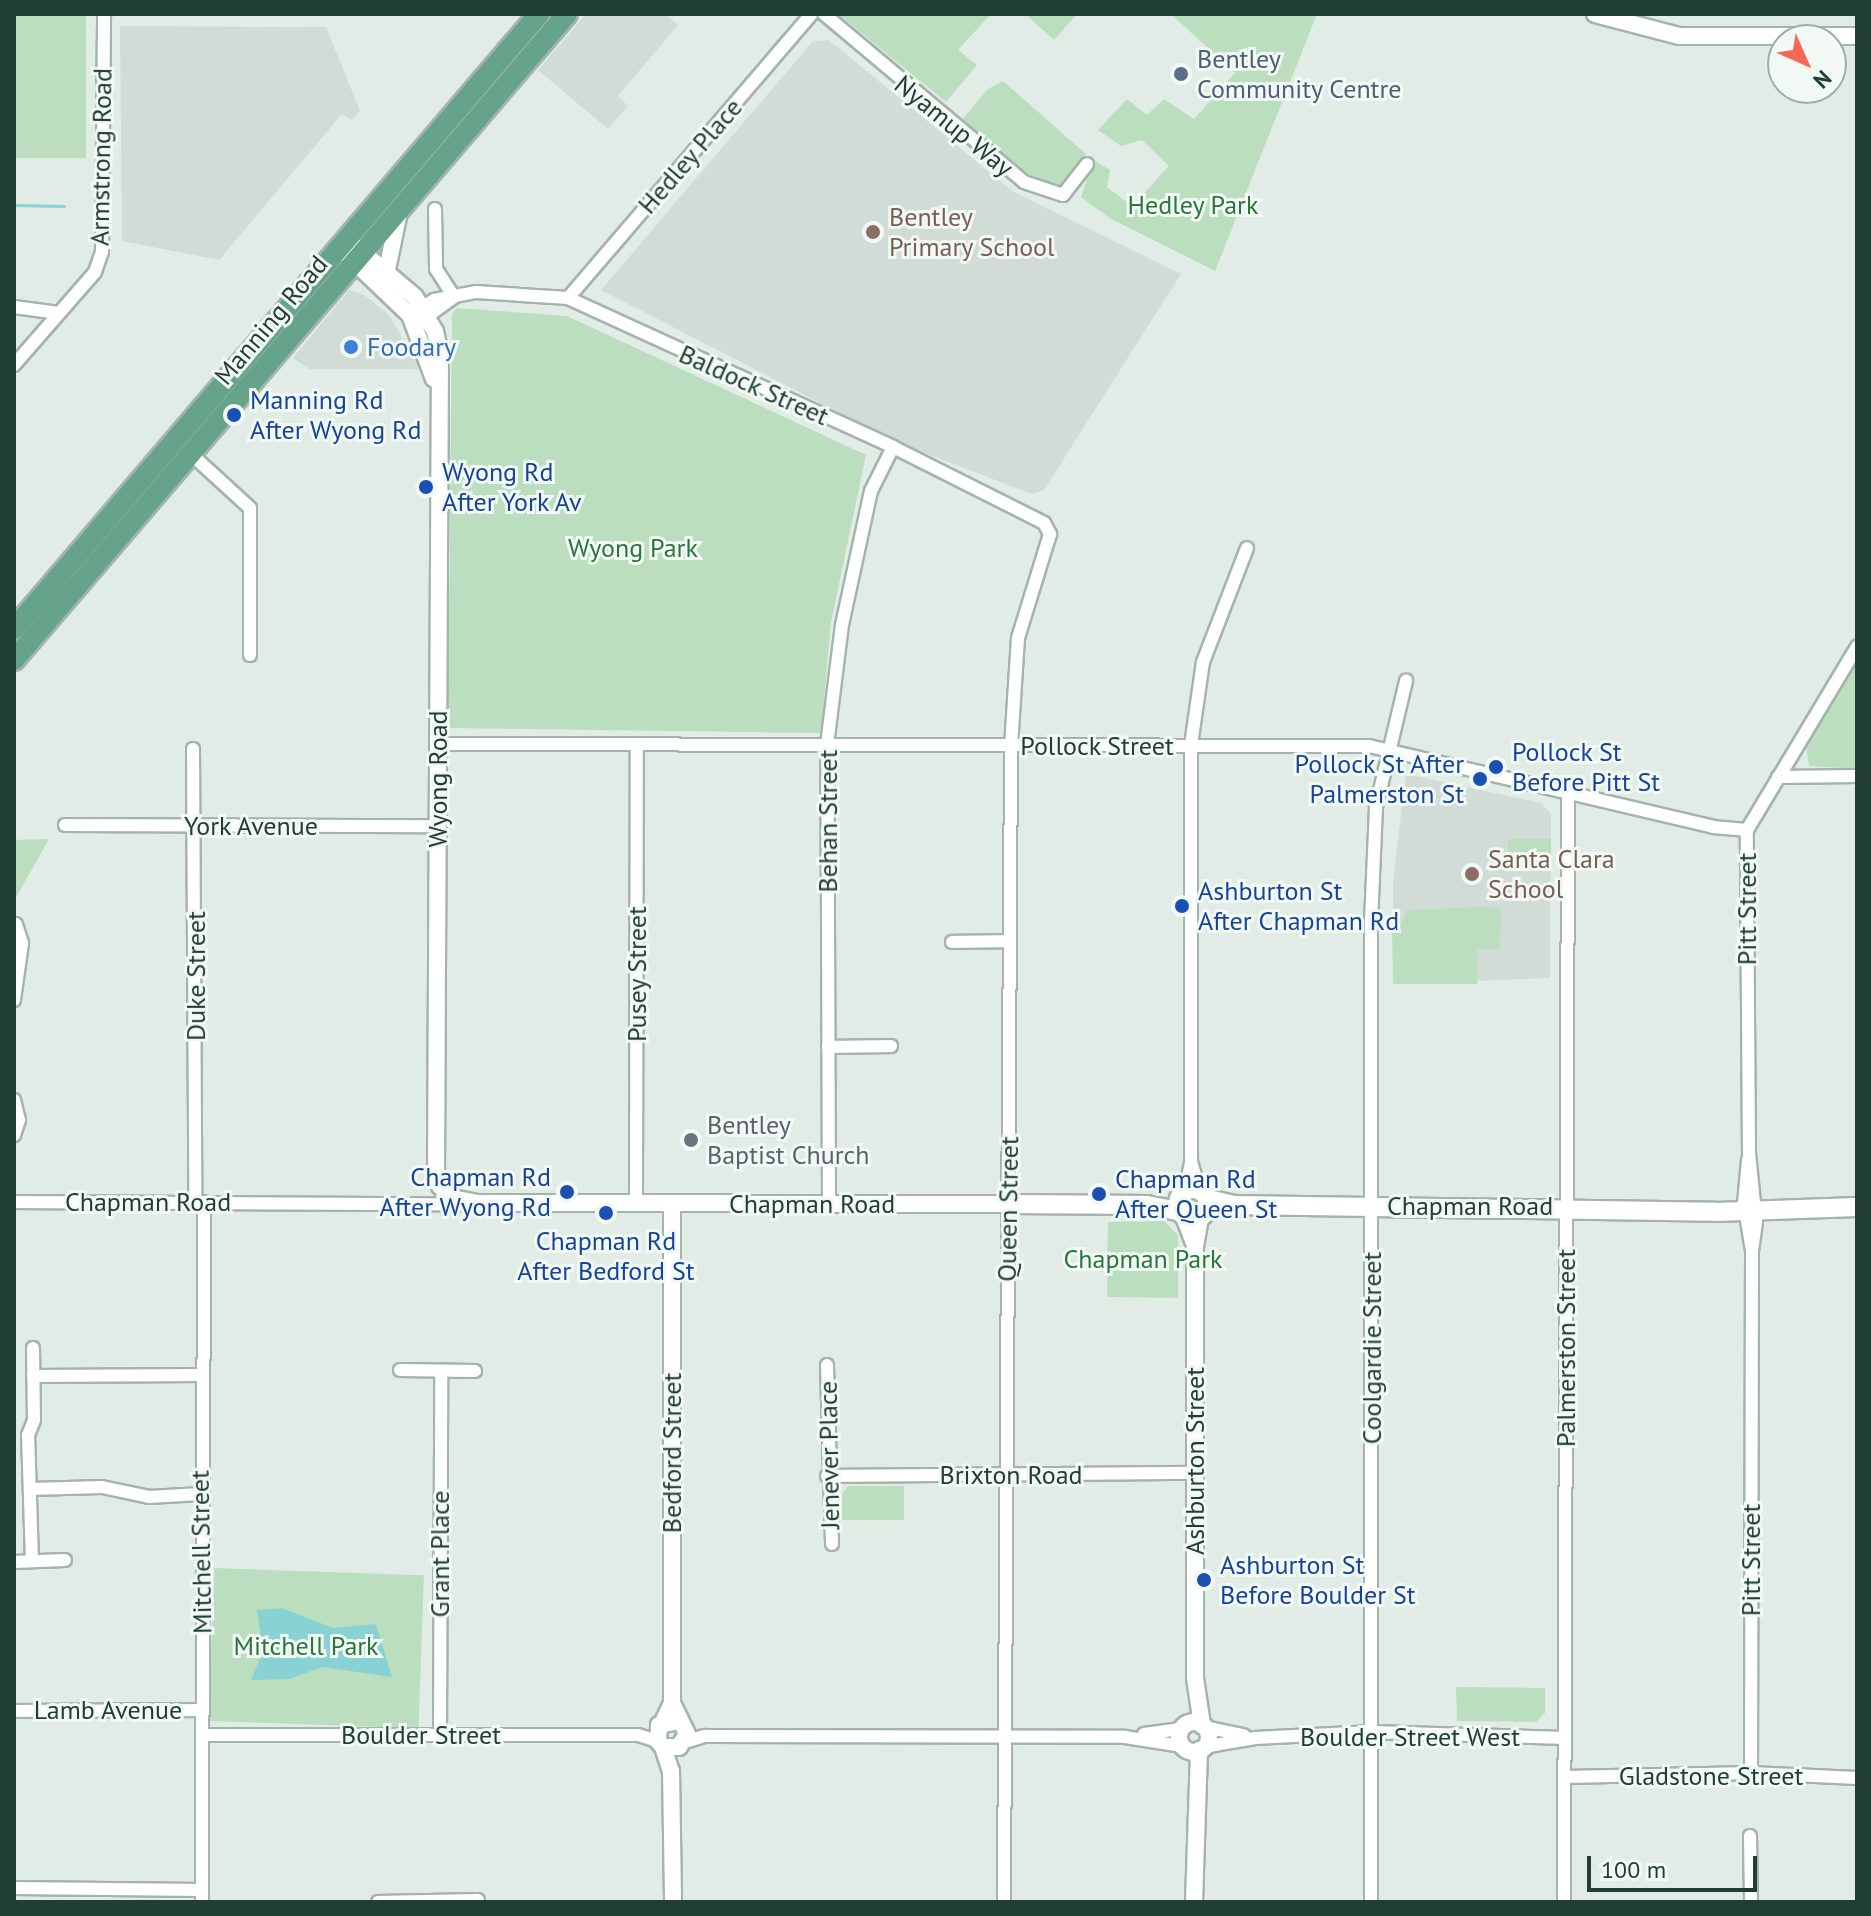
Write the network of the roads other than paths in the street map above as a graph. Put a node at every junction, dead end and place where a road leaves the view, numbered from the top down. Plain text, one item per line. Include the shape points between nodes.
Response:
1 (104, 14) edge
2 (539, 14) edge
3 (567, 14) edge
4 (811, 14) edge
5 (824, 14) edge
6 (1595, 14) edge
7 (1632, 20) edge
8 (1857, 36) edge
9 (1087, 164) dead end
10 (435, 209) dead end
11 (399, 212) junction
12 (351, 251) junction
13 (387, 270) junction
14 (454, 297) junction
15 (568, 298) junction
16 (14, 307) edge
17 (59, 313) junction
18 (419, 316) junction
19 (14, 365) edge
20 (893, 447) junction
21 (191, 454) junction
22 (1044, 523) joint
23 (1247, 548) dead end
24 (14, 629) edge
25 (1857, 647) edge
26 (250, 655) dead end
27 (14, 660) edge
28 (1406, 681) dead end
29 (437, 744) junction
30 (637, 745) junction
31 (827, 745) junction
32 (1191, 745) junction
33 (1011, 746) junction
34 (1388, 748) junction
35 (193, 749) dead end
36 (1857, 776) edge
37 (1778, 777) junction
38 (1568, 794) junction
39 (65, 825) dead end
40 (437, 826) junction
41 (196, 827) junction
42 (1747, 830) junction
43 (18, 921) edge
44 (1010, 941) junction
45 (952, 942) dead end
46 (14, 1000) edge
47 (891, 1046) dead end
48 (828, 1047) junction
49 (14, 1100) edge
50 (14, 1135) edge
51 (436, 1171) joint
52 (14, 1202) edge
53 (200, 1202) junction
54 (477, 1203) junction
55 (636, 1203) junction
56 (672, 1203) junction
57 (829, 1204) junction
58 (1009, 1204) junction
59 (1193, 1205) junction
60 (1372, 1205) junction
61 (1567, 1206) junction
62 (1750, 1207) junction
63 (1857, 1207) edge
64 (33, 1348) dead end
65 (827, 1365) dead end
66 (400, 1370) dead end
67 (475, 1371) dead end
68 (441, 1374) junction
69 (201, 1375) junction
70 (33, 1376) junction
71 (1196, 1473) junction
72 (1005, 1474) junction
73 (827, 1476) junction
74 (30, 1489) junction
75 (200, 1494) junction
76 (832, 1544) dead end
77 (65, 1560) dead end
78 (32, 1561) junction
79 (14, 1562) edge
80 (1195, 1678) junction
81 (203, 1710) junction
82 (14, 1711) edge
83 (1204, 1726) junction
84 (1372, 1732) junction
85 (672, 1734) junction
86 (204, 1735) junction
87 (440, 1735) junction
88 (1004, 1738) junction
89 (1255, 1738) junction
90 (1565, 1738) junction
91 (1189, 1741) junction
92 (1751, 1773) junction
93 (1565, 1777) junction
94 (1857, 1778) edge
95 (1750, 1836) dead end
96 (14, 1888) edge
97 (202, 1896) edge
98 (478, 1900) edge
99 (378, 1902) edge
100 (673, 1902) edge
101 (1004, 1902) edge
102 (1194, 1902) edge
103 (1371, 1902) edge
104 (1564, 1902) edge
105 (1751, 1902) edge

1 - 17 street, Armstrong Road via 102,252 95,272
2 - 12 main road, Manning Road
3 - 11 main road, Manning Road
4 - 15 street, Hedley Place
5 - 9 street, Nyamup Way via 1024,182 1063,195
6 - 7 street
7 - 8 street via 1679,36
10 - 14 street via 436,269
11 - 12 main road, Manning Road
11 - 13 street
12 - 13 street, Wyong Road
12 - 18 street, Wyong Road
12 - 21 main road, Manning Road
12 - 24 main road, Manning Road
13 - 18 street, Wyong Road
14 - 15 street, Baldock Street via 476,292
14 - 18 street, Baldock Street
15 - 20 street, Baldock Street
16 - 17 street
17 - 19 street, Armstrong Road
18 - 29 street, Wyong Road via 440,354
20 - 22 street, Baldock Street
20 - 31 street, Behan Street via 868,506 842,625
21 - 26 street via 250,508
21 - 27 main road, Manning Road
22 - 33 street, Queen Street via 1050,534 1018,638
23 - 32 street, Ashburton Street via 1203,662
25 - 37 street, Pitt Street
28 - 34 street, Coolgardie Street
29 - 30 street, Pollock Street
29 - 40 street, Wyong Road
30 - 31 street, Pollock Street
30 - 55 street, Pusey Street
31 - 33 street, Pollock Street
31 - 48 street, Behan Street
32 - 33 street, Pollock Street
32 - 34 street, Pollock Street
32 - 59 street, Ashburton Street
33 - 44 street, Queen Street
34 - 38 street, Pollock Street
34 - 60 street, Coolgardie Street via 1376,807 1371,922
35 - 41 street, Duke Street
36 - 37 street
37 - 42 street, Pitt Street
38 - 42 street, Pollock Street
38 - 61 street, Palmerston Street
39 - 41 street, York Avenue
40 - 41 street, York Avenue
40 - 51 street, Wyong Road
41 - 53 street, Duke Street
42 - 62 street, Pitt Street
43 - 46 street via 22,943
44 - 45 street
44 - 58 street, Queen Street
47 - 48 street
48 - 57 street, Behan Street
49 - 50 street via 19,1120
51 - 54 street, Chapman Road via 452,1198
52 - 53 street, Chapman Road
53 - 54 street, Chapman Road
53 - 69 street, Mitchell Street
54 - 55 street, Chapman Road
55 - 56 street, Chapman Road
56 - 57 street, Chapman Road
56 - 85 street, Bedford Street
57 - 58 street, Chapman Road
58 - 59 main road, Chapman Road
58 - 72 street, Queen Street
59 - 60 main road, Chapman Road
59 - 71 street, Ashburton Street
60 - 61 main road, Chapman Road
60 - 84 street, Coolgardie Street
61 - 62 main road, Chapman Road
61 - 90 street, Palmerston Street
62 - 63 main road, Chapman Road
62 - 92 street, Pitt Street
64 - 70 street
65 - 73 street, Jenever Place
66 - 68 street
67 - 68 street
68 - 87 street, Grant Place
69 - 70 street
69 - 75 street, Mitchell Street
70 - 74 street
71 - 72 street, Brixton Road
71 - 80 street, Ashburton Street
72 - 73 street, Brixton Road
72 - 88 street, Queen Street
73 - 76 street, Jenever Place
74 - 75 street via 102,1487 149,1497
74 - 78 street
75 - 81 street, Mitchell Street
77 - 78 street
78 - 79 street
80 - 83 street, Ashburton Street
80 - 91 street, Ashburton Street
81 - 82 street, Lamb Avenue
81 - 86 street, Mitchell Street
83 - 89 street, Boulder Street West
83 - 91 street, Ashburton Street via 1208,1737
84 - 89 street, Boulder Street West
84 - 90 street, Boulder Street West
84 - 103 street, Coolgardie Street
85 - 87 street, Boulder Street
85 - 88 street, Boulder Street
85 - 100 street
86 - 87 street, Boulder Street
86 - 97 street, Mitchell Street
88 - 91 street, Boulder Street West
88 - 101 street, Queen Street
89 - 91 street, Boulder Street West
90 - 93 street, Palmerston Street
91 - 102 street, Ashburton Street
92 - 93 street, Gladstone Street
92 - 94 street, Gladstone Street
93 - 104 street, Palmerston Street
95 - 105 street
96 - 97 street
98 - 99 street

